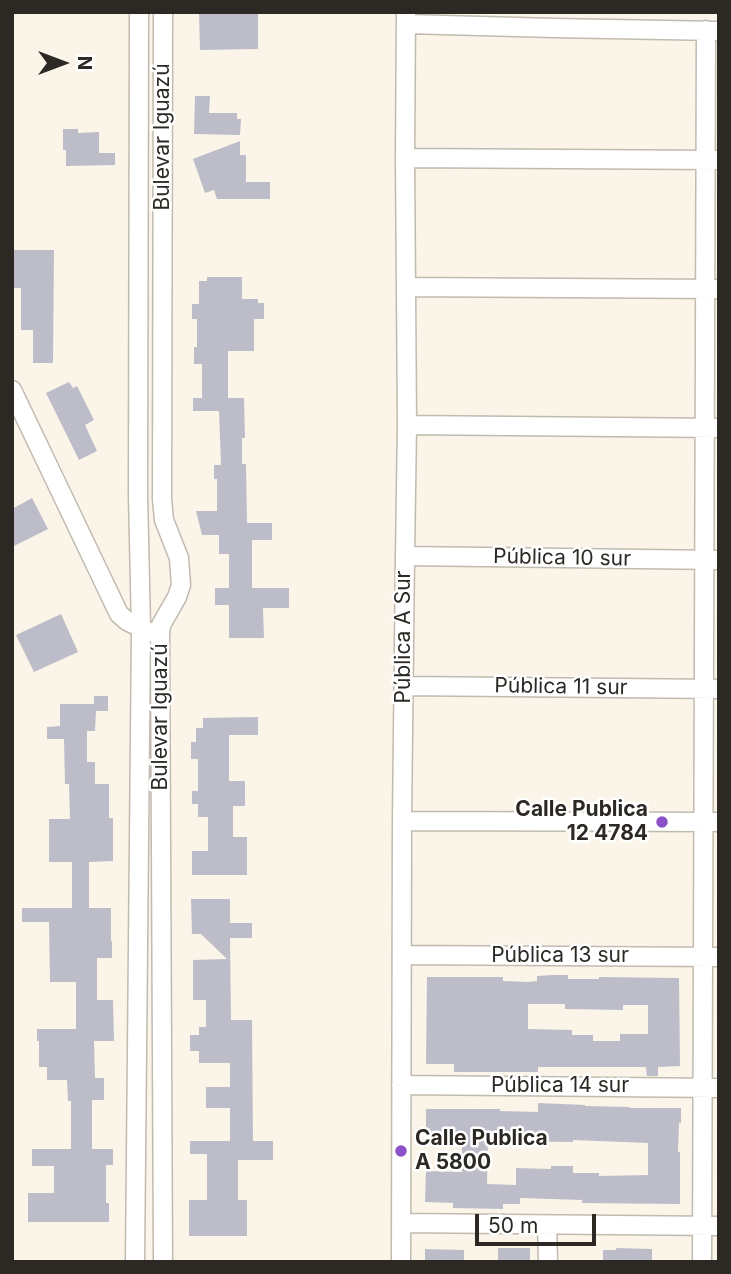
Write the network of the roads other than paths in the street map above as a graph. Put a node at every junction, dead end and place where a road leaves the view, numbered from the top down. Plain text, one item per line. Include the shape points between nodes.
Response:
1 (139, 12) edge
2 (163, 12) edge
3 (406, 18) edge
4 (554, 20) edge
5 (712, 30) edge
6 (405, 158) junction
7 (712, 160) edge
8 (163, 182) junction
9 (139, 183) junction
10 (406, 287) junction
11 (712, 289) edge
12 (12, 390) edge
13 (407, 425) junction
14 (712, 428) edge
15 (164, 520) junction
16 (139, 522) junction
17 (405, 556) junction
18 (712, 560) edge
19 (141, 629) junction
20 (160, 636) junction
21 (404, 686) junction
22 (711, 689) edge
23 (402, 821) junction
24 (711, 822) edge
25 (402, 955) junction
26 (711, 956) edge
27 (137, 1006) junction
28 (162, 1006) junction
29 (401, 1085) junction
30 (710, 1088) edge
31 (401, 1223) junction
32 (547, 1225) junction
33 (710, 1226) edge
34 (135, 1262) edge
35 (163, 1262) edge
36 (401, 1262) edge
37 (548, 1262) edge
38 (702, 1262) edge

1 - 9 street, Bulevar Iguazú
2 - 8 street, Bulevar Iguazú
3 - 4 street
3 - 6 street, Pública A Sur
4 - 5 street
5 - 7 street
6 - 7 street
6 - 10 street, Pública A Sur
7 - 11 street
8 - 9 street
8 - 15 street, Bulevar Iguazú
9 - 16 street, Bulevar Iguazú
10 - 11 street
10 - 13 street, Pública A Sur
11 - 14 street
12 - 19 street via 119,614
13 - 14 street
13 - 17 street, Pública A Sur
14 - 18 street
15 - 16 street via 155,517
15 - 20 street, Bulevar Iguazú via 179,558 181,585
16 - 19 street, Bulevar Iguazú
17 - 18 street, Pública 10 sur
17 - 21 street, Pública A Sur
18 - 22 street
19 - 20 street
19 - 27 street, Bulevar Iguazú
20 - 28 street, Bulevar Iguazú
21 - 22 street, Pública 11 sur
21 - 23 street, Pública A Sur
22 - 24 street
23 - 24 street
23 - 25 street, Pública A Sur
24 - 26 street
25 - 26 street, Pública 13 sur
25 - 29 street, Pública A Sur
26 - 30 street
27 - 28 street
27 - 34 street, Bulevar Iguazú
28 - 35 street, Bulevar Iguazú
29 - 30 street, Pública 14 sur
29 - 31 street, Pública A Sur
30 - 33 street
31 - 32 street
31 - 36 street, Pública A Sur
32 - 33 street
32 - 37 street
33 - 38 street

